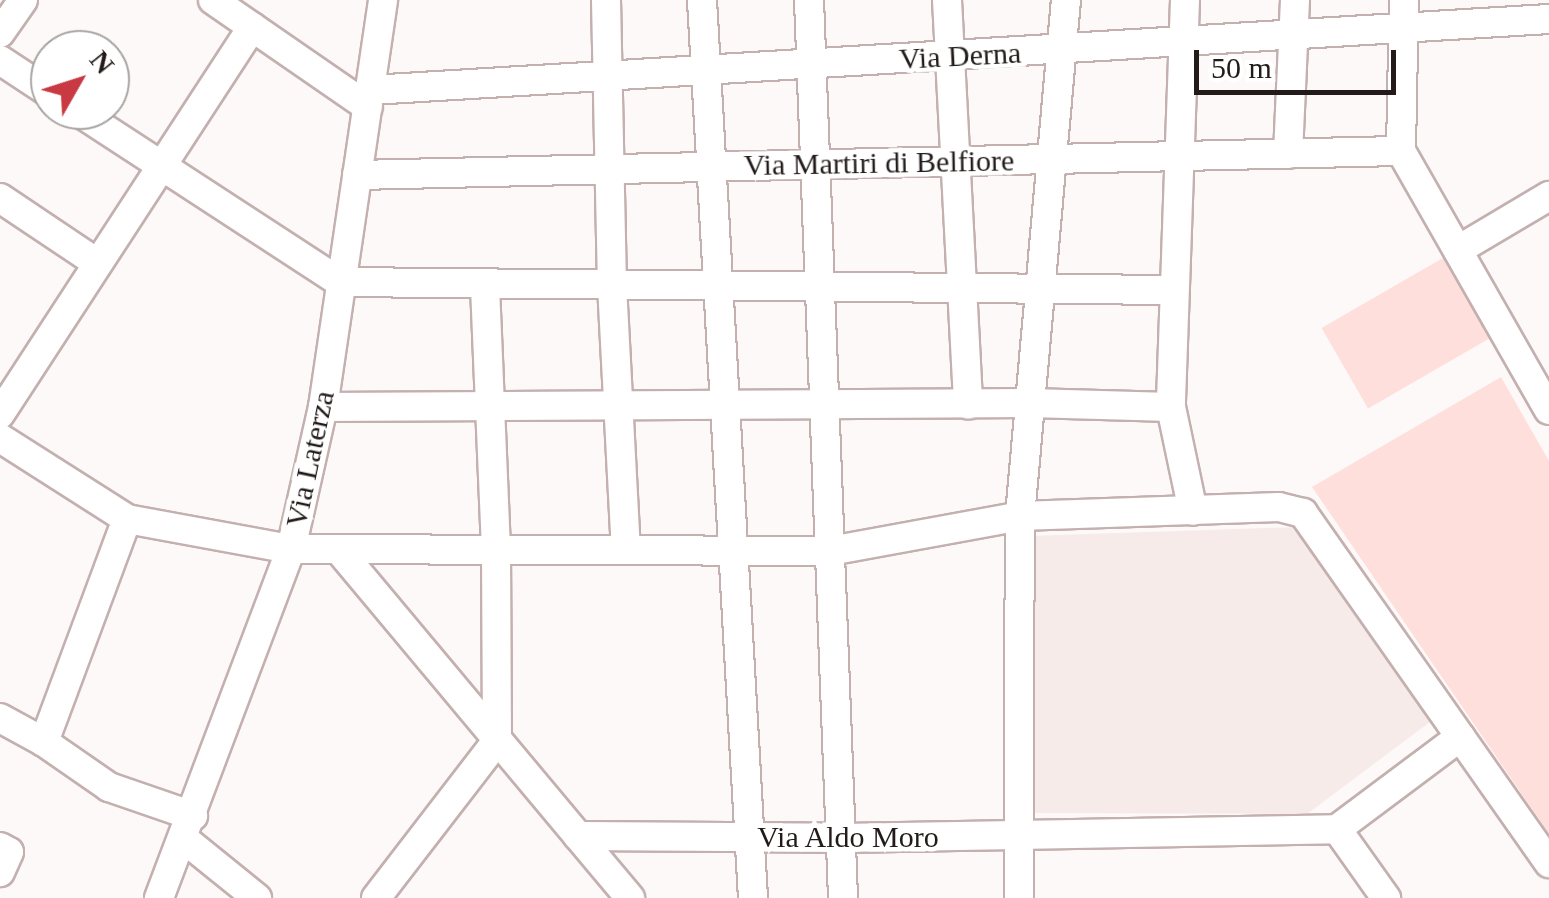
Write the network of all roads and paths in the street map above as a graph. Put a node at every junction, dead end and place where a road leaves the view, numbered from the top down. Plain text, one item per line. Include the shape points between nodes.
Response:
1 (22, 0) edge
2 (213, 0) edge
3 (383, 0) edge
4 (606, 0) edge
5 (702, 0) edge
6 (808, 0) edge
7 (947, 0) edge
8 (1066, 0) edge
9 (1185, 0) edge
10 (1295, 0) edge
11 (1404, 0) edge
12 (1549, 18) edge
13 (252, 27) junction
14 (1403, 30) junction
15 (0, 32) edge
16 (1294, 35) junction
17 (1184, 42) junction
18 (1060, 50) junction
19 (950, 56) junction
20 (0, 60) edge
21 (812, 64) junction
22 (706, 70) junction
23 (605, 77) junction
24 (30, 80) edge
25 (370, 99) junction
26 (106, 130) edge
27 (1401, 151) junction
28 (1288, 154) junction
29 (1180, 156) junction
30 (1051, 159) junction
31 (955, 162) junction
32 (159, 165) junction
33 (816, 165) junction
34 (712, 167) junction
35 (609, 170) junction
36 (357, 175) junction
37 (1549, 196) edge
38 (0, 198) edge
39 (1458, 250) junction
40 (97, 263) junction
41 (340, 282) junction
42 (485, 283) junction
43 (612, 284) junction
44 (717, 286) junction
45 (821, 286) junction
46 (962, 288) junction
47 (1041, 289) junction
48 (1174, 290) junction
49 (1030, 403) junction
50 (825, 404) junction
51 (968, 404) junction
52 (726, 406) junction
53 (323, 407) junction
54 (619, 407) junction
55 (1171, 407) junction
56 (490, 409) junction
57 (1549, 410) edge
58 (0, 414) edge
59 (0, 438) edge
60 (1193, 511) junction
61 (1020, 516) junction
62 (128, 518) junction
63 (496, 549) junction
64 (626, 549) junction
65 (291, 550) junction
66 (339, 550) junction
67 (736, 550) junction
68 (830, 551) junction
69 (0, 718) edge
70 (1460, 737) junction
71 (498, 740) junction
72 (44, 742) junction
73 (189, 827) junction
74 (1337, 829) junction
75 (578, 836) junction
76 (1019, 836) junction
77 (750, 838) junction
78 (841, 838) junction
79 (0, 847) edge
80 (1549, 863) edge
81 (0, 872) edge
82 (159, 898) edge
83 (257, 898) edge
84 (376, 898) edge
85 (630, 898) edge
86 (753, 898) edge
87 (843, 898) edge
88 (1019, 898) edge
89 (1386, 898) edge

1 - 15 street
2 - 13 street
3 - 25 street, Via Laterza
4 - 23 street
5 - 22 street
6 - 21 street
7 - 19 street
8 - 18 street
9 - 17 street
10 - 16 street
11 - 14 street
12 - 14 street, Via Derna
13 - 25 street
13 - 32 street
14 - 16 street, Via Derna
14 - 27 street
16 - 17 street, Via Derna
16 - 28 street
17 - 18 street, Via Derna
17 - 29 street
18 - 19 street, Via Derna
18 - 30 street
19 - 21 street, Via Derna
19 - 31 street
20 - 24 street
21 - 22 street, Via Derna
21 - 33 street
22 - 23 street, Via Derna
22 - 34 street
23 - 25 street, Via Derna
23 - 35 street
25 - 36 street, Via Laterza
26 - 32 street
27 - 28 street, Via Martiri di Belfiore
27 - 39 street
28 - 29 street, Via Martiri di Belfiore
29 - 30 street, Via Martiri di Belfiore
29 - 48 street
30 - 31 street, Via Martiri di Belfiore
30 - 47 street
31 - 33 street, Via Martiri di Belfiore
31 - 46 street
32 - 40 street
32 - 41 street
33 - 34 street, Via Martiri di Belfiore
33 - 45 street
34 - 35 street, Via Martiri di Belfiore
34 - 44 street
35 - 36 street, Via Martiri di Belfiore
35 - 43 street
36 - 41 street, Via Laterza
37 - 39 street
38 - 40 street
39 - 57 street
40 - 58 street
41 - 42 street
41 - 53 street, Via Laterza
42 - 43 street
42 - 56 street
43 - 44 street
43 - 54 street
44 - 45 street
44 - 52 street
45 - 46 street
45 - 50 street
46 - 47 street
46 - 51 street
47 - 48 street
47 - 49 street
48 - 55 street
49 - 51 street
49 - 55 street
49 - 61 street
50 - 51 street
50 - 52 street
50 - 68 street
52 - 54 street
52 - 67 street
53 - 56 street
53 - 65 street, Via Laterza
54 - 56 street
54 - 64 street
55 - 60 street
56 - 63 street
59 - 62 street
60 - 61 street
60 - 70 street via 1279,507 1303,513
61 - 68 street
61 - 76 street
62 - 65 street
62 - 72 street
63 - 64 street
63 - 66 street
63 - 71 street
64 - 67 street
65 - 66 street
65 - 73 street, Via Laterza
66 - 71 street
67 - 68 street
67 - 77 street
68 - 78 street
69 - 72 street
70 - 74 street
70 - 80 street
71 - 75 street
71 - 84 street
72 - 73 street via 109,787
73 - 82 street, Via Laterza
73 - 83 street
74 - 76 street, Via Aldo Moro
74 - 89 street
75 - 77 street, Via Aldo Moro
75 - 85 street
76 - 78 street, Via Aldo Moro
76 - 88 street
77 - 78 street, Via Aldo Moro
77 - 86 street
78 - 87 street
79 - 81 street via 9,852

